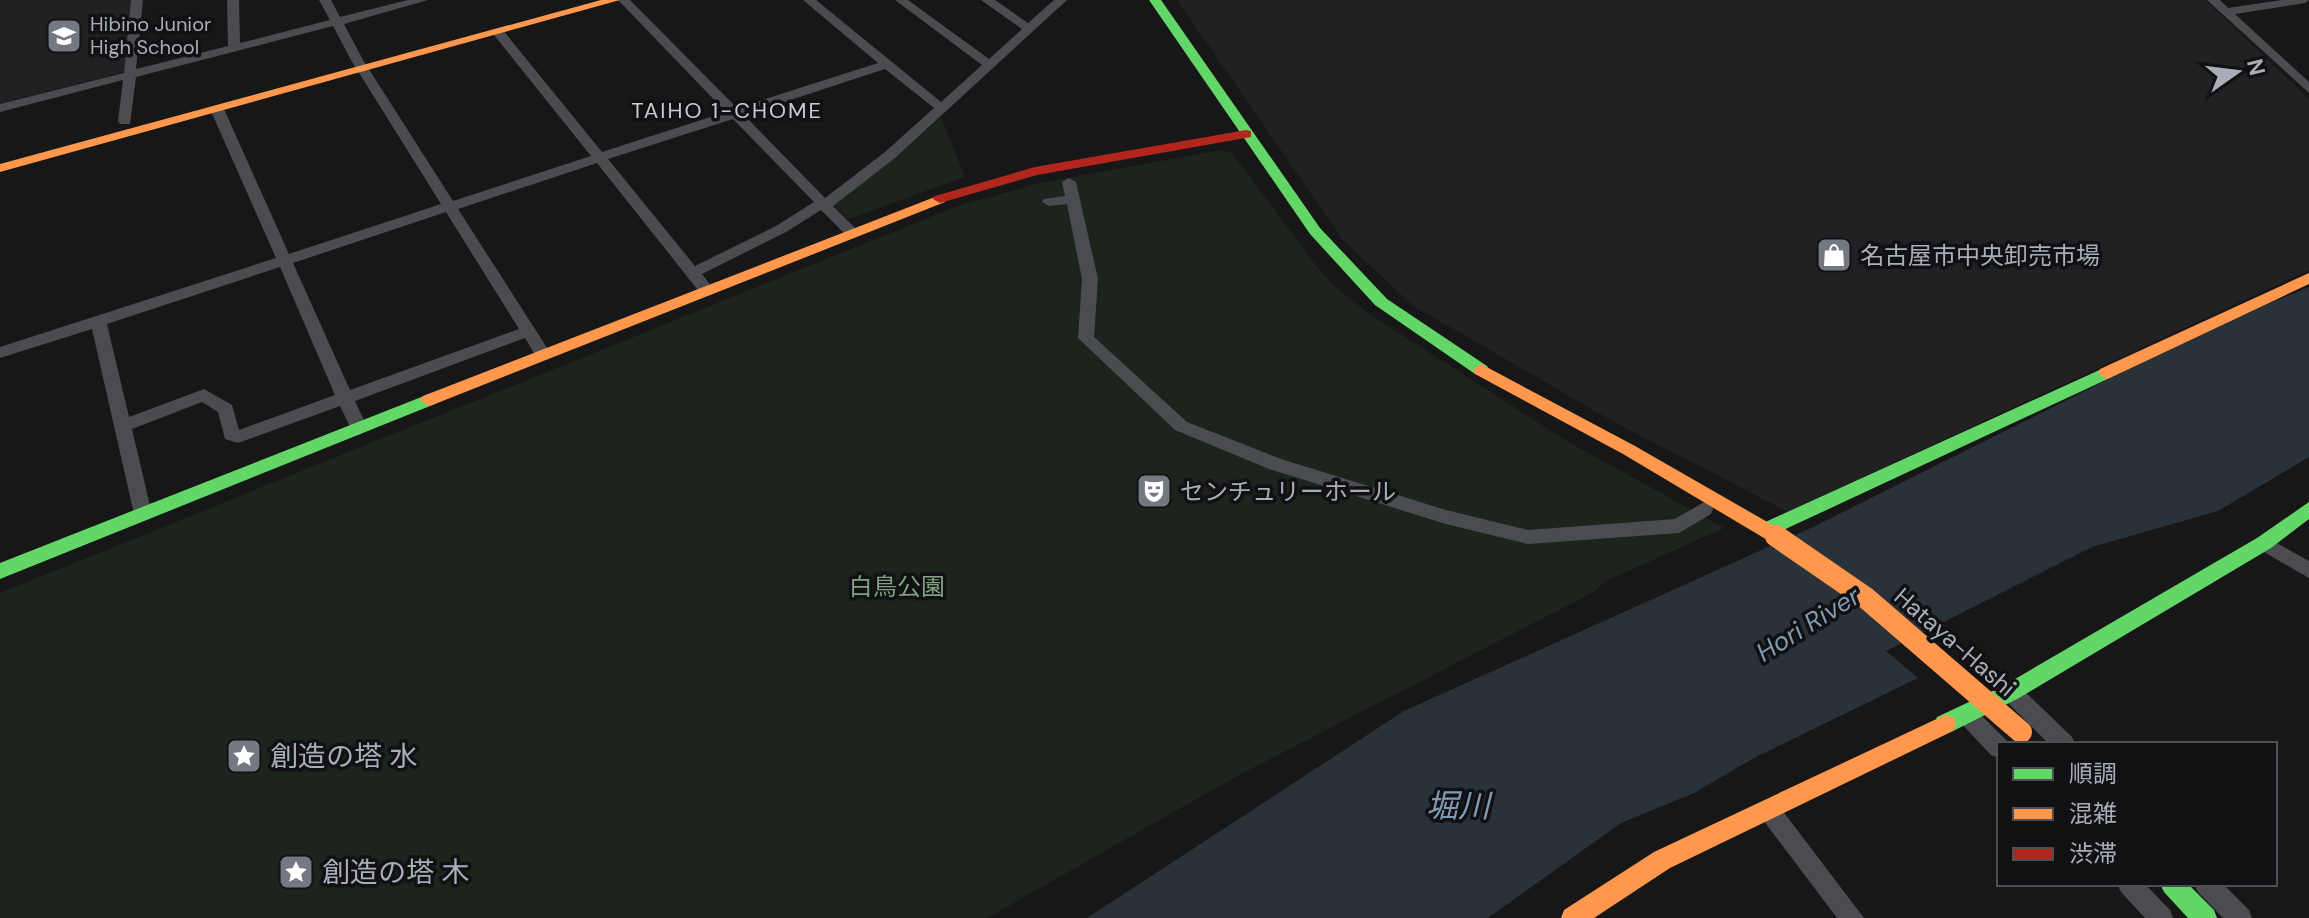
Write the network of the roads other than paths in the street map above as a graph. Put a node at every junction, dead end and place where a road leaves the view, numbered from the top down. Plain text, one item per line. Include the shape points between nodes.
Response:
1 (137, 0) edge
2 (233, 0) edge
3 (325, 0) edge
4 (422, 0) edge
5 (576, 0) edge
6 (614, 0) edge
7 (624, 0) edge
8 (809, 0) edge
9 (901, 0) edge
10 (987, 0) edge
11 (1061, 0) edge
12 (1155, 0) edge
13 (2213, 0) edge
14 (2305, 0) edge
15 (2225, 12) junction
16 (334, 23) junction
17 (1029, 29) junction
18 (498, 32) junction
19 (234, 48) junction
20 (361, 64) junction
21 (887, 64) junction
22 (989, 65) junction
23 (131, 75) junction
24 (2309, 89) edge
25 (0, 108) edge
26 (941, 108) junction
27 (217, 109) junction
28 (736, 114) junction
29 (125, 121) junction
30 (1246, 134) junction
31 (0, 155) edge
32 (601, 157) junction
33 (0, 168) edge
34 (1069, 182) dead end
35 (1073, 199) junction
36 (1049, 202) dead end
37 (824, 204) junction
38 (451, 205) junction
39 (851, 232) junction
40 (284, 259) junction
41 (692, 273) junction
42 (2309, 278) edge
43 (707, 291) junction
44 (98, 320) junction
45 (529, 331) junction
46 (0, 353) edge
47 (543, 354) junction
48 (345, 398) junction
49 (123, 426) junction
50 (359, 429) junction
51 (1704, 509) dead end
52 (2309, 509) edge
53 (143, 514) junction
54 (1772, 533) junction
55 (2264, 543) junction
56 (2309, 570) edge
57 (0, 571) edge
58 (2011, 692) junction
59 (1966, 714) junction
60 (2027, 738) edge
61 (2062, 742) edge
62 (1997, 746) edge
63 (1768, 809) junction
64 (2131, 886) edge
65 (2174, 886) edge
66 (2208, 886) edge
67 (1573, 918) edge
68 (1852, 918) edge
69 (2161, 918) edge
70 (2205, 918) edge
71 (2240, 918) edge

1 - 23 street
2 - 19 street
3 - 16 street
4 - 16 street
5 - 20 street
6 - 18 street
7 - 28 street
8 - 21 street
9 - 22 street
10 - 17 street
11 - 17 street
12 - 30 street, Hataya-Hashi
13 - 15 street
14 - 15 street
15 - 24 street
16 - 19 street
16 - 20 street
17 - 22 street
18 - 20 street
18 - 32 street
19 - 23 street
20 - 27 street
20 - 29 street
20 - 38 street
21 - 26 street
21 - 28 street
22 - 26 street
23 - 25 street
23 - 29 street
26 - 37 street
27 - 33 street
27 - 40 street
28 - 32 street
28 - 37 street
29 - 31 street
30 - 39 street via 1008,177
30 - 54 street, Hataya-Hashi via 1315,231 1381,302 1490,376
32 - 38 street
32 - 41 street
34 - 35 street
35 - 36 street
35 - 51 street via 1090,279 1086,338 1181,426 1275,464 1528,537 1679,526
37 - 39 street
37 - 41 street
38 - 40 street
38 - 45 street
39 - 43 street
40 - 44 street
40 - 48 street
41 - 43 street
42 - 54 street
43 - 47 street
44 - 46 street
44 - 49 street
45 - 47 street
45 - 48 street
47 - 50 street
48 - 49 street via 238,437 231,435 226,409 204,395
48 - 50 street
49 - 53 street
50 - 53 street
52 - 55 street
53 - 57 street
54 - 60 street, Hataya-Hashi, bridge via 1866,598
55 - 56 street
55 - 58 street
58 - 59 street
58 - 61 street
59 - 62 street
59 - 63 street
63 - 67 street via 1662,860
63 - 68 street
64 - 69 street
65 - 70 street
66 - 71 street

